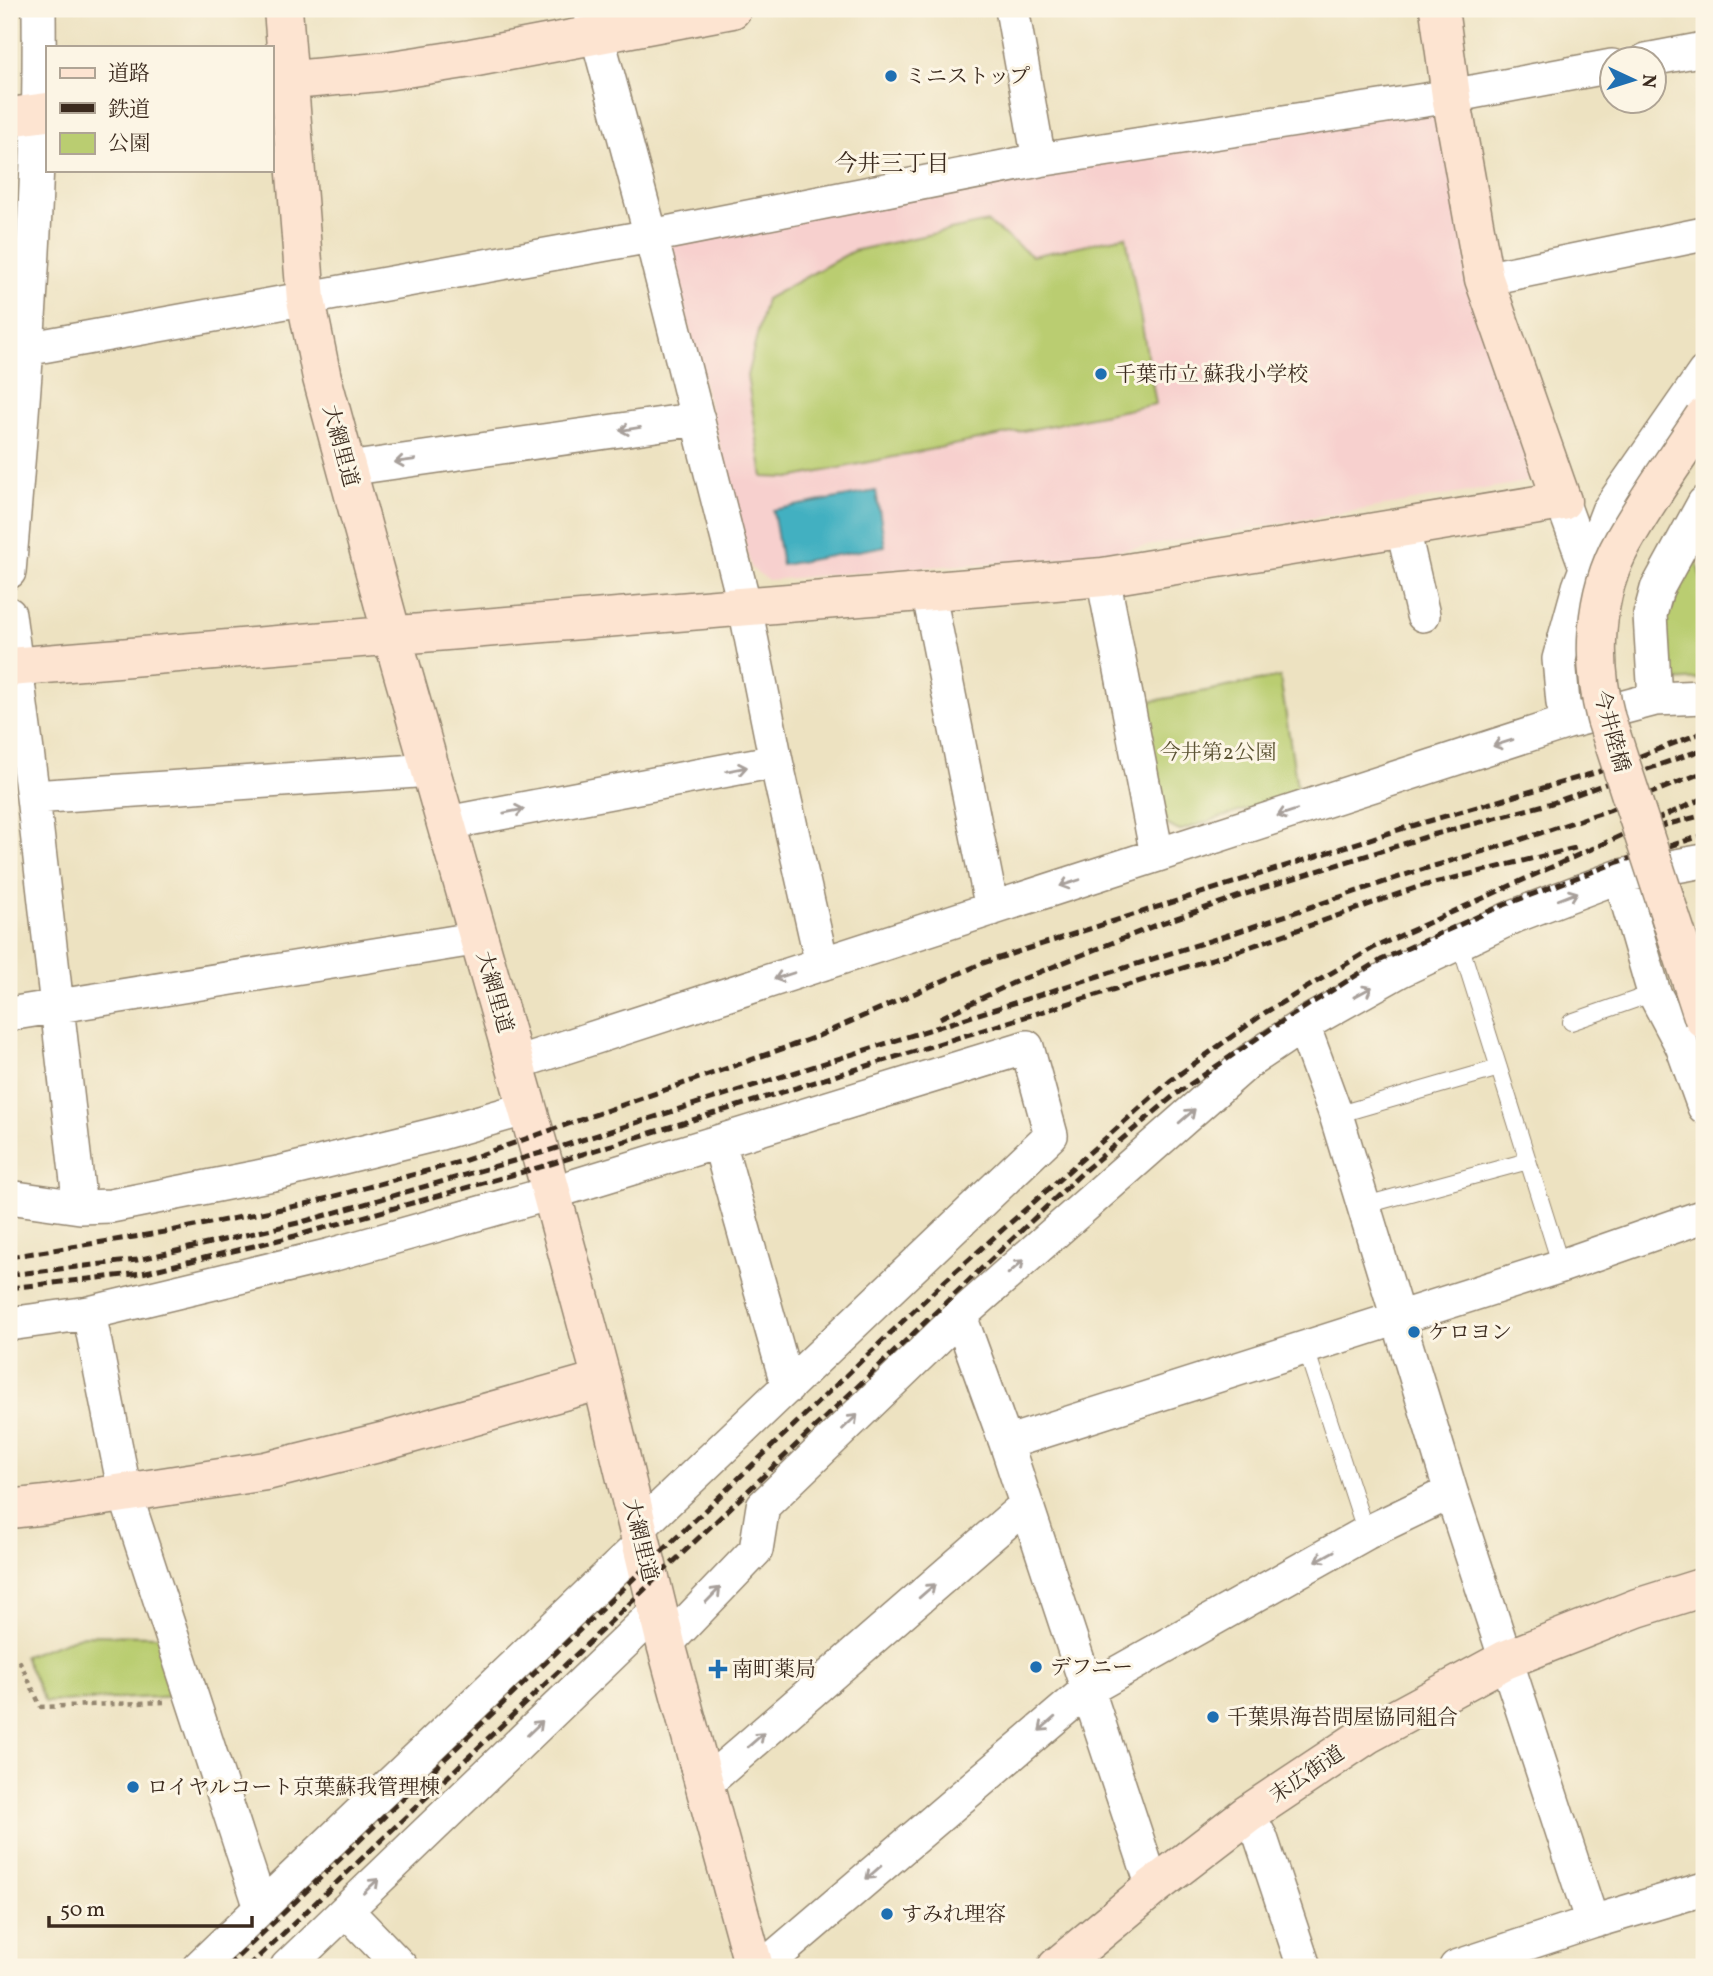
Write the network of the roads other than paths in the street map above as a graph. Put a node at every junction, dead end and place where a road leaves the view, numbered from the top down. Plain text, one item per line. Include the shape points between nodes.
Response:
1 (39, 9) edge
2 (283, 9) edge
3 (732, 9) edge
4 (1012, 9) edge
5 (1438, 9) edge
6 (593, 21) edge
7 (1704, 49) edge
8 (1668, 56) edge
9 (1598, 69) edge
10 (281, 81) edge
11 (1451, 96) junction
12 (32, 114) edge
13 (1039, 160) junction
14 (1704, 234) edge
15 (651, 236) junction
16 (1484, 279) junction
17 (306, 300) junction
18 (18, 351) edge
19 (1704, 373) edge
20 (1704, 417) edge
21 (698, 419) junction
22 (347, 469) junction
23 (1562, 501) junction
24 (1704, 503) edge
25 (1403, 529) junction
26 (1586, 567) junction
27 (9, 572) edge
28 (1103, 577) junction
29 (928, 590) junction
30 (745, 607) junction
31 (9, 614) edge
32 (1423, 615) dead end
33 (392, 635) junction
34 (12, 667) edge
35 (1704, 697) edge
36 (1655, 699) junction
37 (1568, 722) junction
38 (776, 761) junction
39 (431, 770) junction
40 (33, 797) junction
41 (447, 823) junction
42 (1157, 855) junction
43 (1704, 861) edge
44 (1620, 876) junction
45 (992, 909) junction
46 (480, 938) junction
47 (1460, 944) junction
48 (822, 964) junction
49 (1674, 1005) edge
50 (56, 1007) junction
51 (9, 1014) edge
52 (1571, 1022) dead end
53 (1303, 1026) junction
54 (516, 1063) junction
55 (1499, 1068) junction
56 (1704, 1107) edge
57 (528, 1108) junction
58 (1336, 1115) junction
59 (719, 1142) junction
60 (1528, 1161) junction
61 (551, 1193) junction
62 (9, 1196) edge
63 (1363, 1206) junction
64 (80, 1207) junction
65 (1704, 1216) edge
66 (1561, 1266) junction
67 (89, 1313) junction
68 (960, 1316) junction
69 (1397, 1316) junction
70 (9, 1324) edge
71 (1305, 1346) junction
72 (602, 1380) junction
73 (788, 1387) junction
74 (1006, 1443) junction
75 (1451, 1492) junction
76 (125, 1493) junction
77 (1026, 1505) junction
78 (9, 1509) edge
79 (1366, 1533) junction
80 (640, 1536) junction
81 (1704, 1587) edge
82 (662, 1627) junction
83 (1505, 1660) junction
84 (1087, 1690) junction
85 (704, 1785) junction
86 (1248, 1814) junction
87 (1153, 1887) junction
88 (1704, 1889) edge
89 (261, 1908) junction
90 (346, 1910) junction
91 (1592, 1922) junction
92 (1503, 1959) edge
93 (199, 1967) edge
94 (287, 1967) edge
95 (401, 1967) edge
96 (754, 1967) edge
97 (763, 1967) edge
98 (1057, 1967) edge
99 (1304, 1967) edge
100 (1456, 1967) edge

1 - 12 street
2 - 10 street, 大網里道
3 - 6 street
4 - 13 street
5 - 11 street
6 - 10 street via 471,58
6 - 15 street
7 - 8 street
9 - 11 street
10 - 17 street, 大網里道
11 - 13 street
11 - 16 street
12 - 18 street
13 - 15 street
14 - 16 street
15 - 17 street
15 - 21 street
16 - 23 street
17 - 18 street
17 - 22 street, 大網里道
18 - 27 street
19 - 26 street via 1608,511
20 - 49 street, 今井陸橋, bridge via 1622,543 1611,568 1600,615 1597,666 1600,697
21 -> 22 street
21 - 30 street
22 - 33 street, 大網里道
23 - 25 street
23 - 26 street
24 - 36 street via 1657,589 1650,615 1644,639
25 - 28 street
25 - 32 street
26 - 37 street via 1560,681
28 - 29 street
28 - 42 street
29 - 30 street
29 - 45 street
30 - 33 street
30 - 38 street
31 - 34 street
33 - 34 street
33 - 39 street, 大網里道
34 - 40 street
35 - 36 street
36 - 37 street
37 -> 42 street
41 -> 38 street
38 - 48 street
39 - 40 street
39 - 41 street, 大網里道
40 - 50 street
41 - 46 street, 大網里道
42 -> 45 street
43 - 44 street
47 -> 44 street via 1515,916
44 - 49 street
45 - 48 street
46 - 50 street
46 - 54 street, 大網里道
53 -> 47 street via 1399,971
47 - 55 lane
48 -> 54 street
49 - 52 lane
49 - 56 street via 1682,1046
50 - 51 street
50 - 64 street
53 - 58 street
68 -> 53 street via 1248,1062
54 - 57 street, 大網里道
55 - 58 lane
55 - 60 lane
57 - 61 street, 大網里道
57 - 64 street via 278,1173 111,1206
58 - 63 street
59 - 61 street
59 - 73 street
59 - 73 street via 1027,1047 1051,1135
60 - 63 lane
60 - 66 lane
61 - 67 street via 331,1255
61 - 72 street, 大網里道
62 - 64 street
63 - 69 street
65 - 66 street
66 - 69 street
67 - 70 street
67 - 76 street
68 - 74 street
82 -> 68 street via 756,1550 763,1506
69 - 71 street
69 - 75 street
71 - 74 street
71 - 79 lane
72 - 76 street via 265,1471
72 - 80 street, 大網里道
73 - 80 street
74 - 77 street
75 - 79 street
75 - 83 street
76 - 78 street
76 - 89 street
77 - 84 street
85 -> 77 street
79 -> 84 street
80 - 82 street, 大網里道
80 - 89 street
81 - 83 street, 末広街道
82 - 85 street, 大網里道
90 -> 82 street
83 - 86 street, 末広街道 via 1368,1734
83 - 91 street
84 - 87 street
84 -> 97 street
85 - 96 street, 大網里道
86 - 87 street, 末広街道
86 - 99 street via 1261,1838
87 - 98 street, 末広街道
88 - 91 street
89 - 93 street
90 - 94 street
90 - 95 street
91 - 92 street
92 - 100 street

